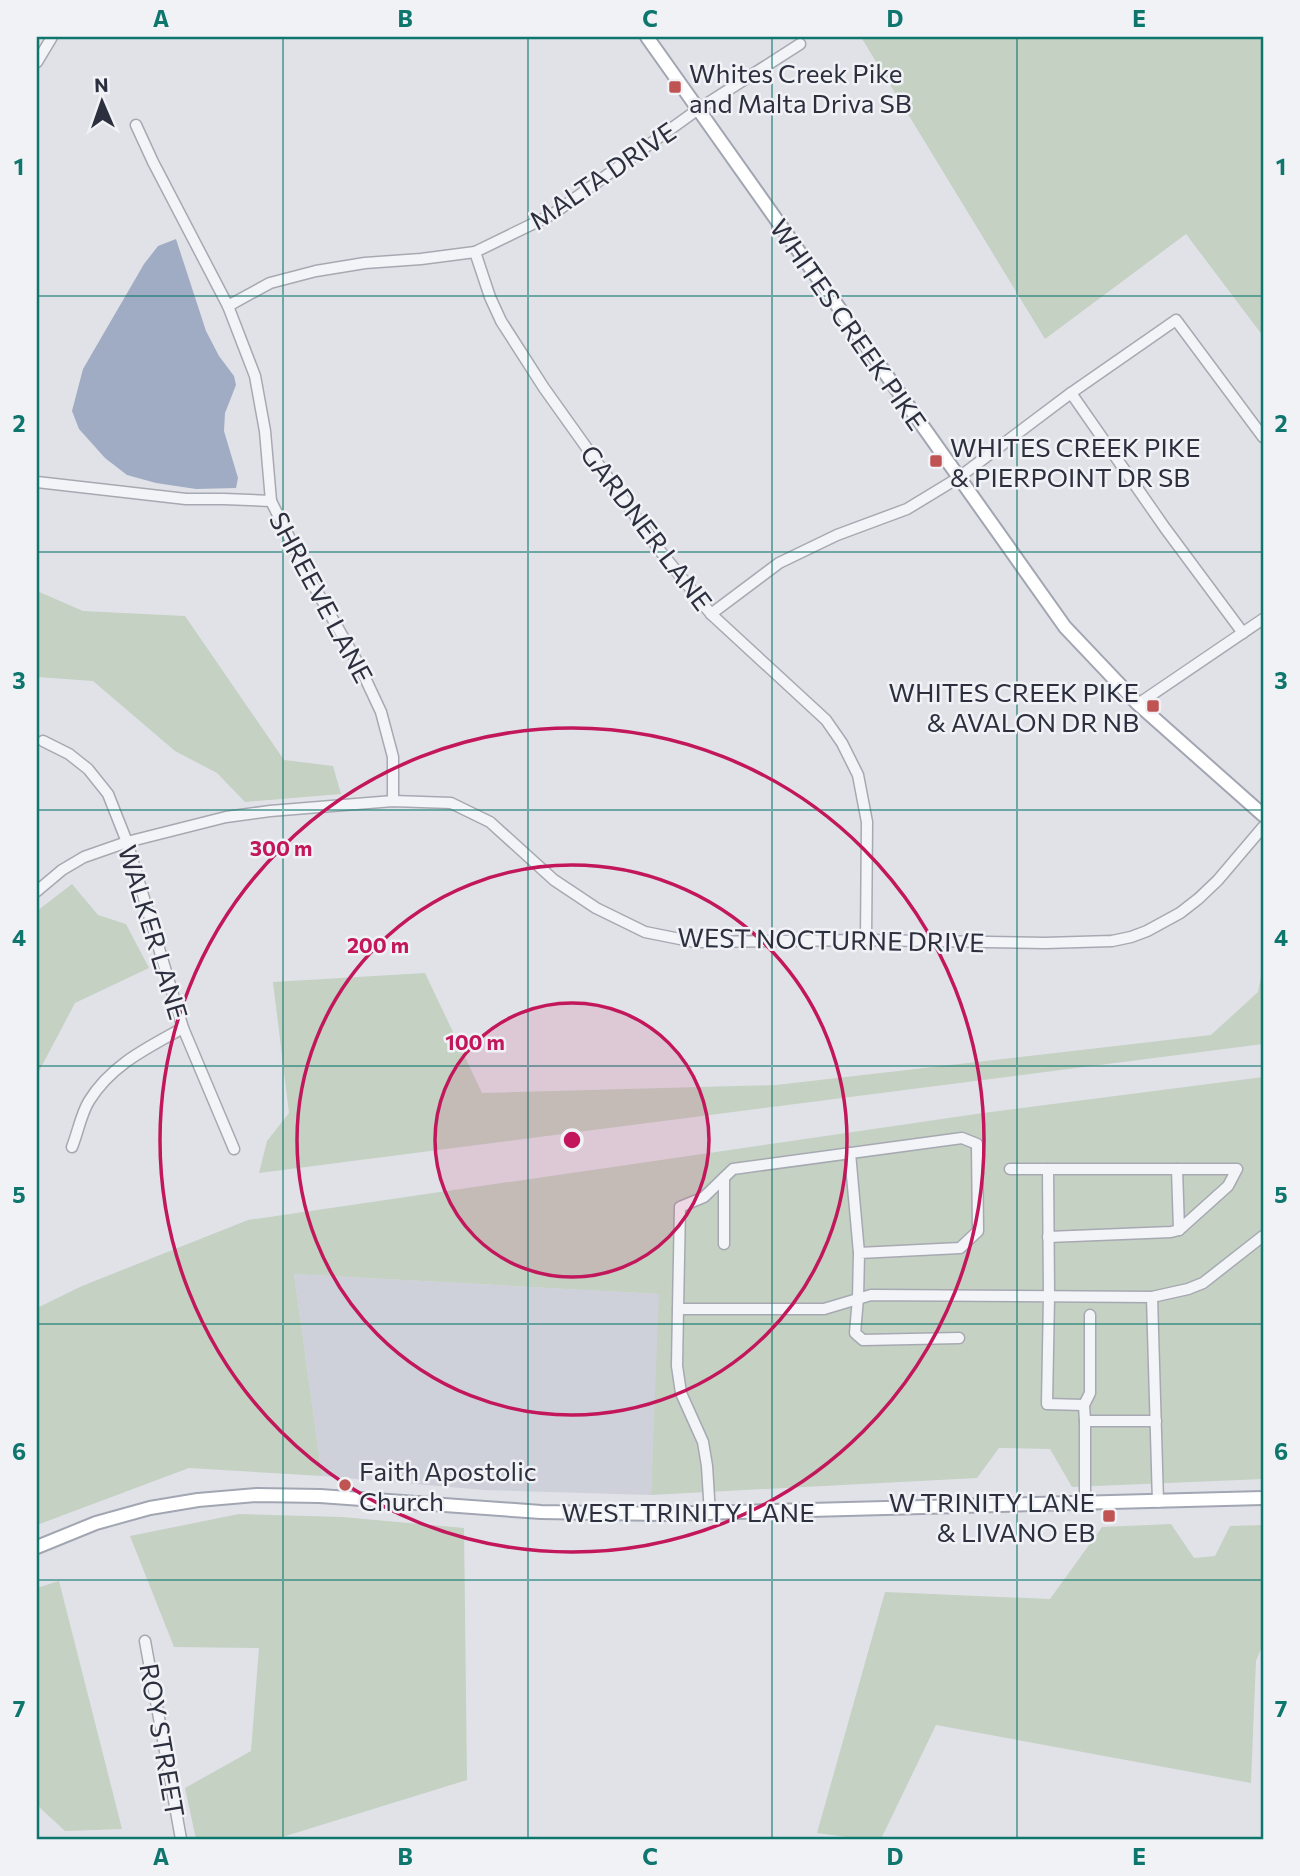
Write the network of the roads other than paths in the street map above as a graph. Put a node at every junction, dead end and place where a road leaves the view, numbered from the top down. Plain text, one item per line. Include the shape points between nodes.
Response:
1 (52, 37) edge
2 (647, 37) edge
3 (800, 44) dead end
4 (37, 62) edge
5 (697, 110) junction
6 (136, 125) dead end
7 (475, 252) junction
8 (228, 306) junction
9 (1071, 393) junction
10 (1263, 437) edge
11 (958, 478) junction
12 (37, 482) edge
13 (271, 500) junction
14 (712, 614) junction
15 (1263, 619) edge
16 (1243, 633) junction
17 (1138, 704) junction
18 (43, 741) dead end
19 (393, 801) junction
20 (1263, 815) edge
21 (1263, 827) edge
22 (127, 842) junction
23 (37, 891) edge
24 (866, 940) junction
25 (183, 1028) junction
26 (72, 1147) dead end
27 (234, 1149) dead end
28 (850, 1153) junction
29 (1010, 1169) dead end
30 (1048, 1169) junction
31 (1177, 1169) junction
32 (724, 1178) junction
33 (1179, 1230) junction
34 (1263, 1236) edge
35 (1048, 1237) junction
36 (724, 1244) dead end
37 (859, 1253) junction
38 (1049, 1296) junction
39 (1152, 1297) junction
40 (858, 1298) junction
41 (678, 1309) junction
42 (1090, 1315) dead end
43 (959, 1338) dead end
44 (1084, 1405) junction
45 (1156, 1420) junction
46 (1084, 1421) junction
47 (1263, 1498) edge
48 (1158, 1502) junction
49 (1084, 1503) junction
50 (710, 1514) junction
51 (37, 1547) edge
52 (145, 1641) dead end
53 (181, 1839) edge

1 - 4 street
2 - 5 main road, WHITES CREEK PIKE
3 - 5 street, MALTA DRIVE
5 - 7 street, MALTA DRIVE via 553,214
5 - 11 main road, WHITES CREEK PIKE
6 - 8 street, SHREEVE LANE
7 - 8 street, MALTA DRIVE via 316,271 270,284
7 - 14 street, GARDNER LANE via 501,321 538,379
8 - 13 street, SHREEVE LANE via 256,376
9 - 10 street via 1176,320
9 - 11 street
9 - 16 street
11 - 14 street via 907,509 837,535 779,564
11 - 17 main road, WHITES CREEK PIKE via 1065,627
12 - 13 street via 186,499
13 - 19 street, SHREEVE LANE via 381,712 393,757
14 - 24 street, GARDNER LANE via 826,720 858,775 867,822
15 - 16 street
16 - 17 street
17 - 20 main road, WHITES CREEK PIKE
18 - 22 street, WALKER LANE via 88,769 108,793
19 - 22 street, WEST NOCTURNE DRIVE via 226,817
19 - 24 street, WEST NOCTURNE DRIVE via 451,803 490,822 554,880 645,932 695,942
21 - 24 street, WEST NOCTURNE DRIVE via 1198,899 1168,921 1131,937 1045,943
22 - 23 street, WEST NOCTURNE DRIVE via 83,857
22 - 25 street, WALKER LANE
25 - 26 street via 139,1052 104,1079 88,1103
25 - 27 street, WALKER LANE
28 - 32 street via 733,1169
28 - 37 street
28 - 37 street via 962,1138 977,1144 978,1231 969,1241 960,1248
29 - 30 street
30 - 31 street
30 - 35 street
31 - 33 street
31 - 33 street via 1237,1168 1228,1186
32 - 36 street
32 - 41 street via 704,1197 680,1207
33 - 35 street
34 - 39 street via 1203,1283
35 - 38 street
37 - 40 street
38 - 39 street
38 - 40 street
38 - 44 street via 1047,1404
39 - 45 street
40 - 41 street via 824,1309
40 - 43 street via 855,1333 863,1340
41 - 50 street via 681,1393 703,1442
42 - 44 street via 1090,1393
44 - 46 street
45 - 46 street
45 - 48 street
46 - 49 street
47 - 48 main road, WEST TRINITY LANE
48 - 49 main road, WEST TRINITY LANE
49 - 50 main road, WEST TRINITY LANE
50 - 51 main road, WEST TRINITY LANE via 541,1512 257,1495 150,1508
52 - 53 street, ROY STREET

